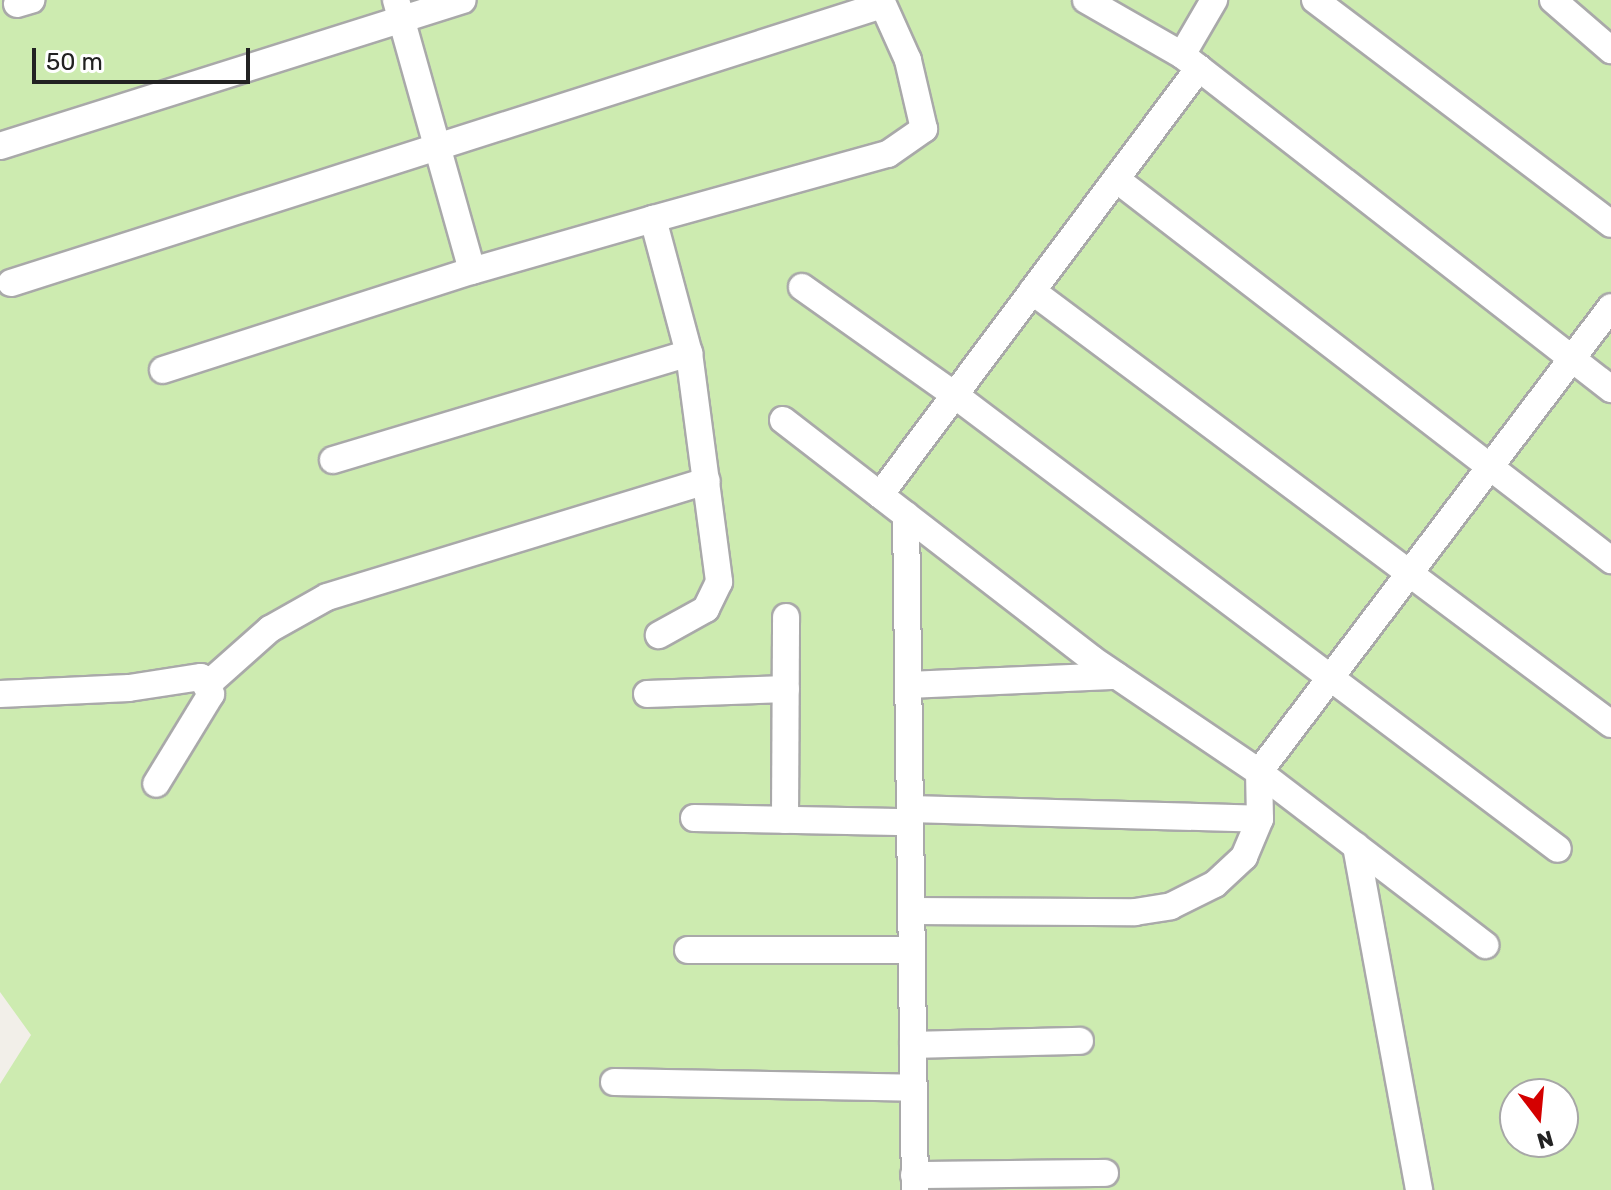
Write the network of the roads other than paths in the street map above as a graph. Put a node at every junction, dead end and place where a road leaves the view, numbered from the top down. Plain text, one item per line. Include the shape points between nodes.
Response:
1 (462, 0) edge
2 (1086, 0) edge
3 (1214, 0) edge
4 (1553, 0) edge
5 (882, 2) edge
6 (1323, 4) edge
7 (399, 10) edge
8 (1611, 50) edge
9 (1190, 61) junction
10 (0, 146) edge
11 (436, 148) junction
12 (1116, 179) junction
13 (653, 219) junction
14 (1611, 224) edge
15 (472, 271) junction
16 (11, 283) dead end
17 (802, 287) dead end
18 (1032, 291) junction
19 (1611, 307) edge
20 (689, 353) junction
21 (1571, 360) junction
22 (163, 370) dead end
23 (1611, 389) edge
24 (956, 396) junction
25 (783, 420) dead end
26 (333, 460) dead end
27 (1490, 468) junction
28 (707, 481) junction
29 (880, 495) junction
30 (906, 515) junction
31 (1611, 560) edge
32 (1410, 572) junction
33 (786, 617) dead end
34 (659, 635) dead end
35 (1117, 676) junction
36 (1327, 678) junction
37 (208, 684) junction
38 (908, 685) junction
39 (786, 689) junction
40 (0, 694) edge
41 (647, 694) dead end
42 (1611, 724) edge
43 (1259, 772) junction
44 (156, 784) dead end
45 (910, 816) junction
46 (694, 818) dead end
47 (1260, 819) junction
48 (785, 820) junction
49 (1356, 846) junction
50 (1558, 849) dead end
51 (911, 911) junction
52 (1485, 945) dead end
53 (688, 950) dead end
54 (912, 950) junction
55 (1080, 1041) dead end
56 (913, 1045) junction
57 (614, 1082) dead end
58 (914, 1088) junction
59 (1105, 1173) dead end
60 (914, 1182) edge
61 (1419, 1190) edge

1 - 7 street
2 - 9 street
3 - 9 street
4 - 8 street
5 - 11 street
5 - 13 street via 908,60 924,129 888,154
6 - 14 street
7 - 10 street
7 - 11 street
9 - 12 street
9 - 21 street
11 - 15 street
11 - 16 street
12 - 18 street
12 - 27 street
13 - 15 street
13 - 20 street
15 - 22 street
17 - 24 street
18 - 24 street
18 - 32 street
19 - 21 street
20 - 26 street
20 - 28 street
21 - 23 street
21 - 27 street
24 - 29 street
24 - 36 street
25 - 29 street
27 - 31 street
27 - 32 street
28 - 34 street via 719,582 706,609
28 - 37 street via 327,597 270,629
29 - 30 street
30 - 35 street
30 - 38 street
32 - 36 street
32 - 42 street
33 - 39 street
35 - 38 street
35 - 43 street
36 - 43 street
36 - 50 street
37 - 40 street via 201,677 129,688
37 - 44 street via 211,694 204,710
38 - 45 street
39 - 41 street
39 - 48 street
43 - 47 street
43 - 49 street
45 - 47 street
45 - 48 street
45 - 51 street
46 - 48 street
47 - 51 street via 1244,857 1215,884 1171,906 1135,912
49 - 52 street
49 - 61 street
51 - 54 street
53 - 54 street
54 - 56 street
55 - 56 street
56 - 58 street
57 - 58 street
58 - 60 street
59 - 60 street

